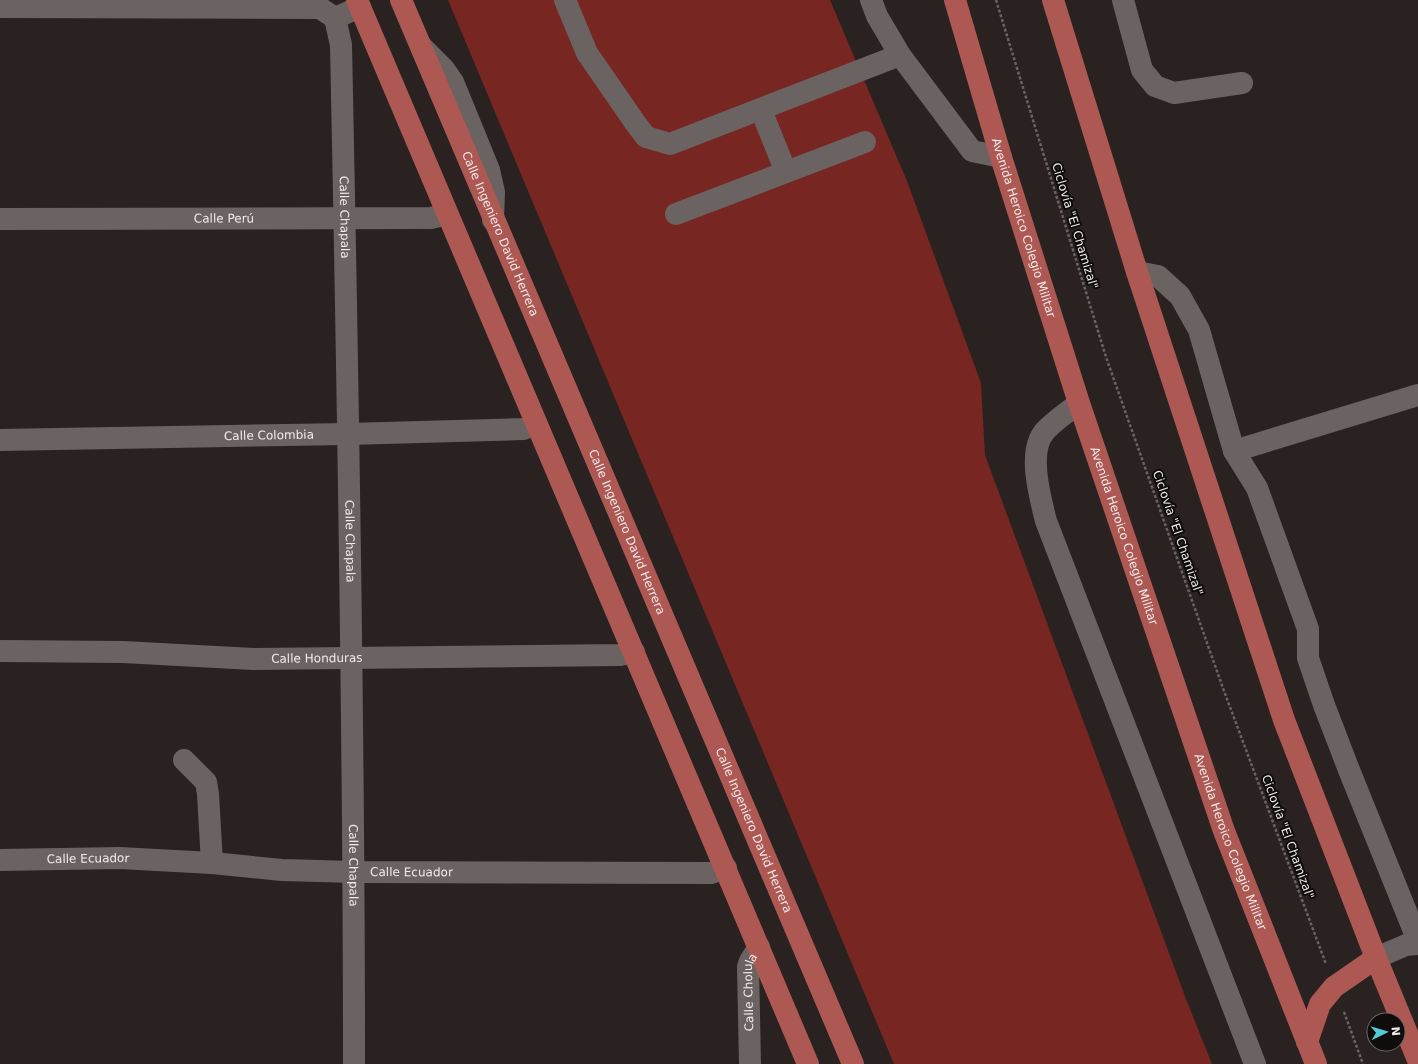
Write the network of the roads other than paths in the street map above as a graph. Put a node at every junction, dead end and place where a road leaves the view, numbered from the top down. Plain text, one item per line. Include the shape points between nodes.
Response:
1 (401, 0) edge
2 (565, 0) edge
3 (871, 0) edge
4 (955, 0) edge
5 (1053, 0) edge
6 (1123, 0) edge
7 (358, 4) edge
8 (0, 7) edge
9 (335, 18) junction
10 (900, 55) junction
11 (1242, 83) dead end
12 (761, 110) junction
13 (865, 142) dead end
14 (1001, 157) junction
15 (786, 172) junction
16 (446, 214) junction
17 (676, 214) dead end
18 (0, 218) edge
19 (344, 218) junction
20 (1137, 272) junction
21 (1418, 395) edge
22 (1079, 403) junction
23 (536, 423) junction
24 (348, 434) junction
25 (0, 440) edge
26 (1234, 452) junction
27 (0, 652) edge
28 (634, 652) junction
29 (350, 657) junction
30 (184, 760) dead end
31 (0, 860) edge
32 (212, 863) junction
33 (726, 868) junction
34 (354, 872) junction
35 (1418, 941) edge
36 (1418, 944) edge
37 (759, 947) junction
38 (1376, 958) junction
39 (1307, 1042) junction
40 (1418, 1060) edge
41 (354, 1064) edge
42 (750, 1064) edge
43 (808, 1064) edge
44 (853, 1064) edge
45 (1255, 1064) edge
46 (1316, 1064) edge

1 - 44 main road, Calle Ingeniero David Herrera
2 - 12 street via 587,53 646,138 670,144
3 - 10 street via 877,16
4 - 14 main road, Avenida Heroico Colegio Militar
5 - 20 main road
6 - 11 street via 1142,70 1154,86 1174,93
7 - 9 street
7 - 16 main road
8 - 9 street via 320,8
9 - 19 street, Calle Chapala via 341,45
10 - 12 street
10 - 14 street via 972,151
12 - 15 street
13 - 15 street
14 - 22 main road, Avenida Heroico Colegio Militar
15 - 17 street
16 - 19 street, Calle Perú via 431,218
16 - 23 main road
18 - 19 street, Calle Perú
19 - 24 street, Calle Chapala
20 - 26 street via 1158,276 1180,296 1199,330
20 - 38 main road via 1284,720
21 - 26 street
22 - 39 main road, Avenida Heroico Colegio Militar via 1224,831
22 - 45 street via 1044,432 1036,449 1036,481 1046,521
23 - 24 street, Calle Colombia via 524,429
23 - 28 main road
24 - 25 street, Calle Colombia
24 - 29 street, Calle Chapala
26 - 35 street via 1257,488 1308,629 1308,658 1324,705
27 - 29 street, Calle Honduras via 123,652 254,659
28 - 29 street, Calle Honduras via 620,655
28 - 33 main road
29 - 34 street, Calle Chapala
30 - 32 street via 206,782
31 - 32 street, Calle Ecuador via 120,858
32 - 34 street, Calle Ecuador via 282,870
33 - 34 street, Calle Ecuador via 711,873
33 - 37 main road
34 - 41 street, Calle Chapala
36 - 38 street via 1406,945
37 - 42 street, Calle Cholula via 748,968
37 - 43 main road
38 - 39 main road via 1334,987 1320,1004
38 - 40 main road
39 - 46 main road, Avenida Heroico Colegio Militar

